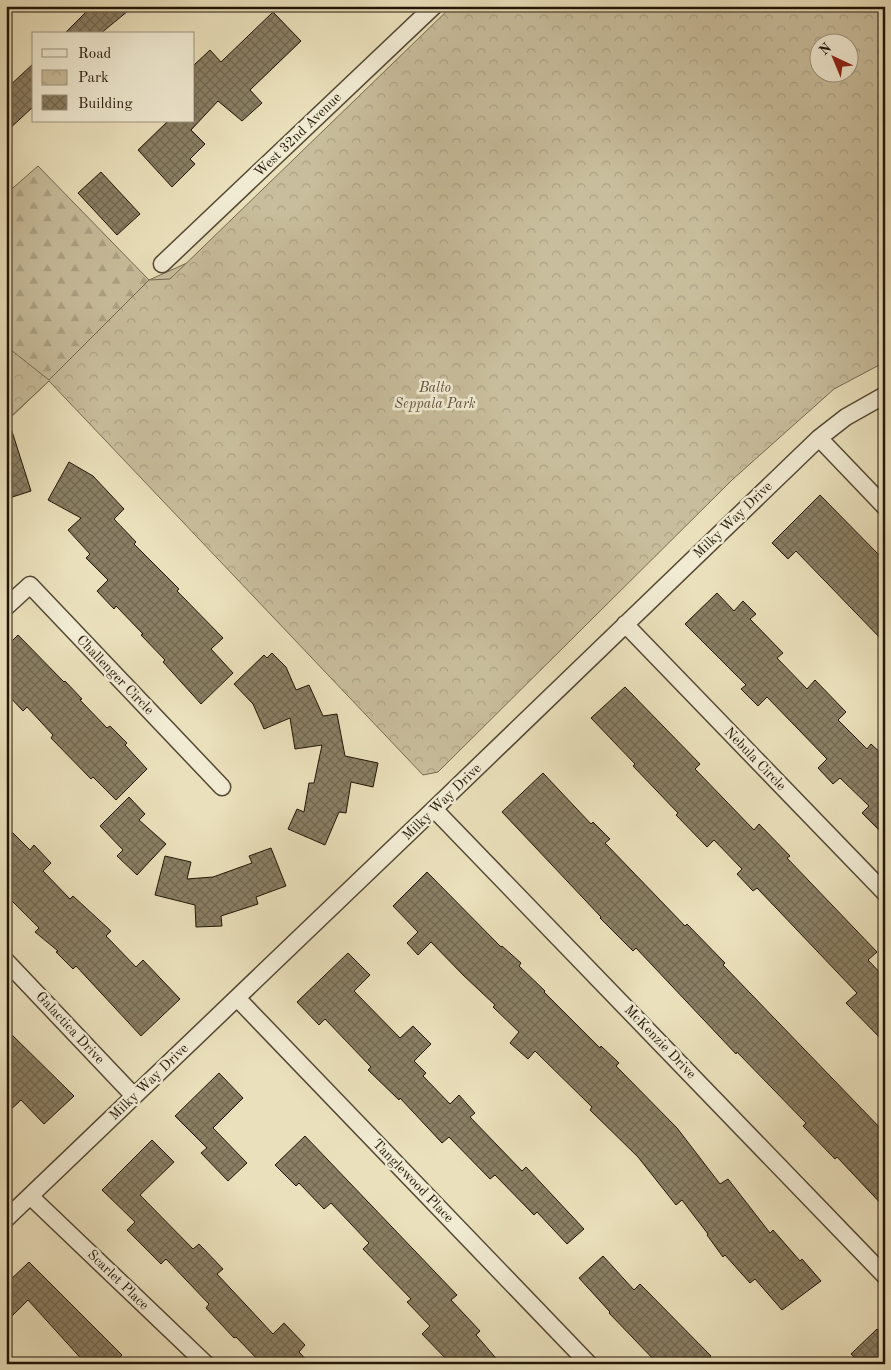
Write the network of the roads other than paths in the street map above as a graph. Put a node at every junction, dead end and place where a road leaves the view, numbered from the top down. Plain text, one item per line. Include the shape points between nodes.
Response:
1 (434, 6) edge
2 (162, 264) dead end
3 (885, 395) edge
4 (819, 438) junction
5 (885, 507) edge
6 (6, 607) edge
7 (625, 624) junction
8 (222, 787) dead end
9 (434, 809) junction
10 (885, 893) edge
11 (6, 960) edge
12 (237, 998) junction
13 (134, 1096) junction
14 (30, 1196) junction
15 (6, 1219) edge
16 (885, 1276) edge
17 (206, 1364) edge
18 (589, 1364) edge

1 - 2 street, West 32nd Avenue
3 - 4 street, Milky Way Drive via 846,417
4 - 5 street
4 - 7 street, Milky Way Drive
6 - 8 street, Challenger Circle via 30,585
7 - 9 street, Milky Way Drive
7 - 10 street, Nebula Circle
9 - 12 street, Milky Way Drive
9 - 16 street, McKenzie Drive
11 - 13 street, Galactica Drive
12 - 13 street, Milky Way Drive
12 - 18 street, Tanglewood Place
13 - 14 street, Milky Way Drive
14 - 15 street, Milky Way Drive
14 - 17 street, Scarlet Place

